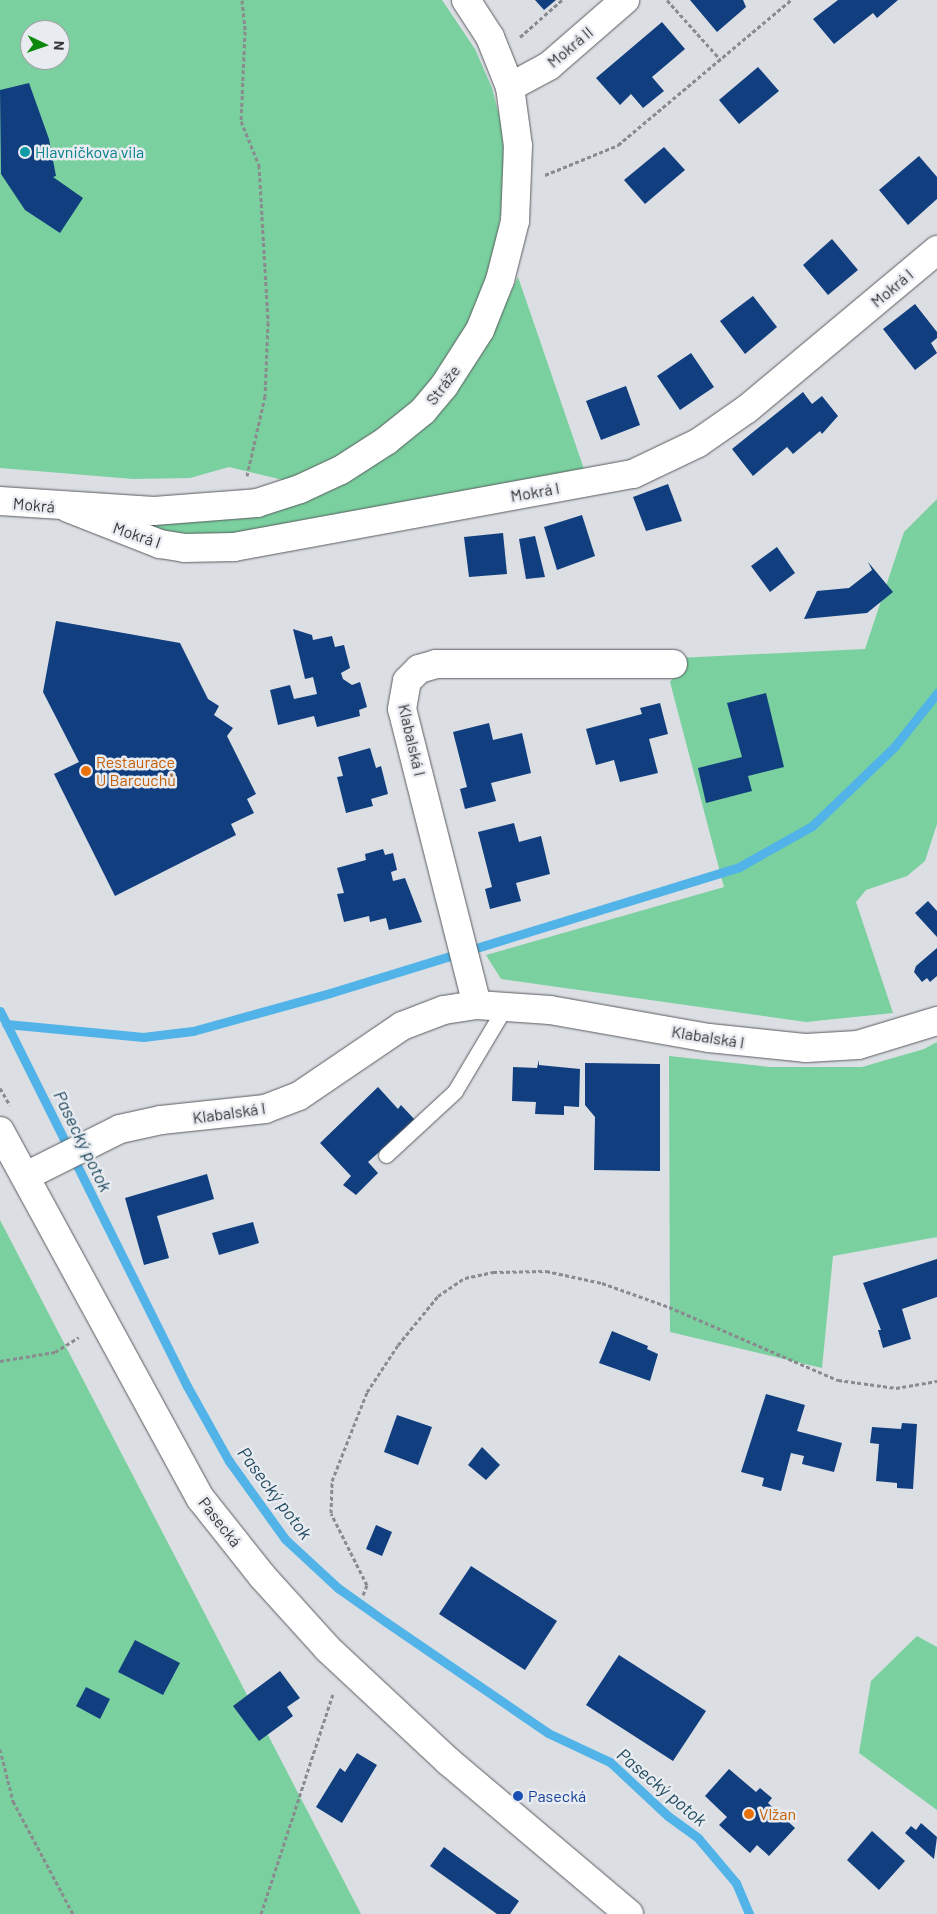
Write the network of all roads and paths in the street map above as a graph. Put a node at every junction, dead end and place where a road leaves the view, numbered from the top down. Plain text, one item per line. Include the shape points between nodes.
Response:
1 (242, 0) edge
2 (466, 0) edge
3 (562, 0) edge
4 (625, 0) edge
5 (667, 0) edge
6 (791, 0) edge
7 (499, 56) junction
8 (720, 59) junction
9 (510, 87) junction
10 (518, 186) junction
11 (937, 250) edge
12 (0, 501) edge
13 (231, 507) junction
14 (68, 508) junction
15 (673, 664) dead end
16 (478, 1005) junction
17 (505, 1007) junction
18 (937, 1021) edge
19 (0, 1088) edge
20 (6, 1121) edge
21 (386, 1156) dead end
22 (26, 1176) junction
23 (84, 1334) dead end
24 (0, 1361) edge
25 (937, 1381) edge
26 (363, 1595) dead end
27 (344, 1663) junction
28 (0, 1748) edge
29 (73, 1914) edge
30 (261, 1914) edge
31 (629, 1914) edge

1 - 13 path via 246,31 241,121 259,165 268,322 265,396 253,461 242,490
2 - 7 street, Stráže
3 - 7 path
4 - 9 street, Mokrá II via 550,66
5 - 8 path
6 - 8 path
7 - 9 street, Stráže
8 - 10 path via 618,145
9 - 10 street, Stráže via 518,146
10 - 13 street, Stráže via 507,257 480,330 444,386 423,411 386,441 341,470 300,489 257,503
11 - 14 street, Mokrá I via 747,409 698,443 633,474 234,547 184,548 160,544
12 - 14 street, Mokrá
13 - 14 street, Stráže via 154,511
15 - 16 street, Klabalská I via 436,664 419,669 407,681 402,709
16 - 17 street, Klabalská I
16 - 22 street, Klabalská I via 444,1010 402,1026 299,1096 265,1110 120,1129
17 - 18 street, Klabalská I via 550,1010 709,1038 806,1048 858,1045
17 - 21 lane via 455,1092
19 - 20 path
20 - 22 street, Pasecká
22 - 27 street, Pasecká via 201,1499 262,1576
23 - 24 path via 55,1352
25 - 26 path via 896,1388 838,1380 669,1307 602,1283 546,1270 493,1272 465,1278 438,1296 398,1345 367,1392 332,1481 331,1512 367,1585
27 - 30 path
27 - 31 street, Pasecká via 448,1762
28 - 29 path via 12,1802

